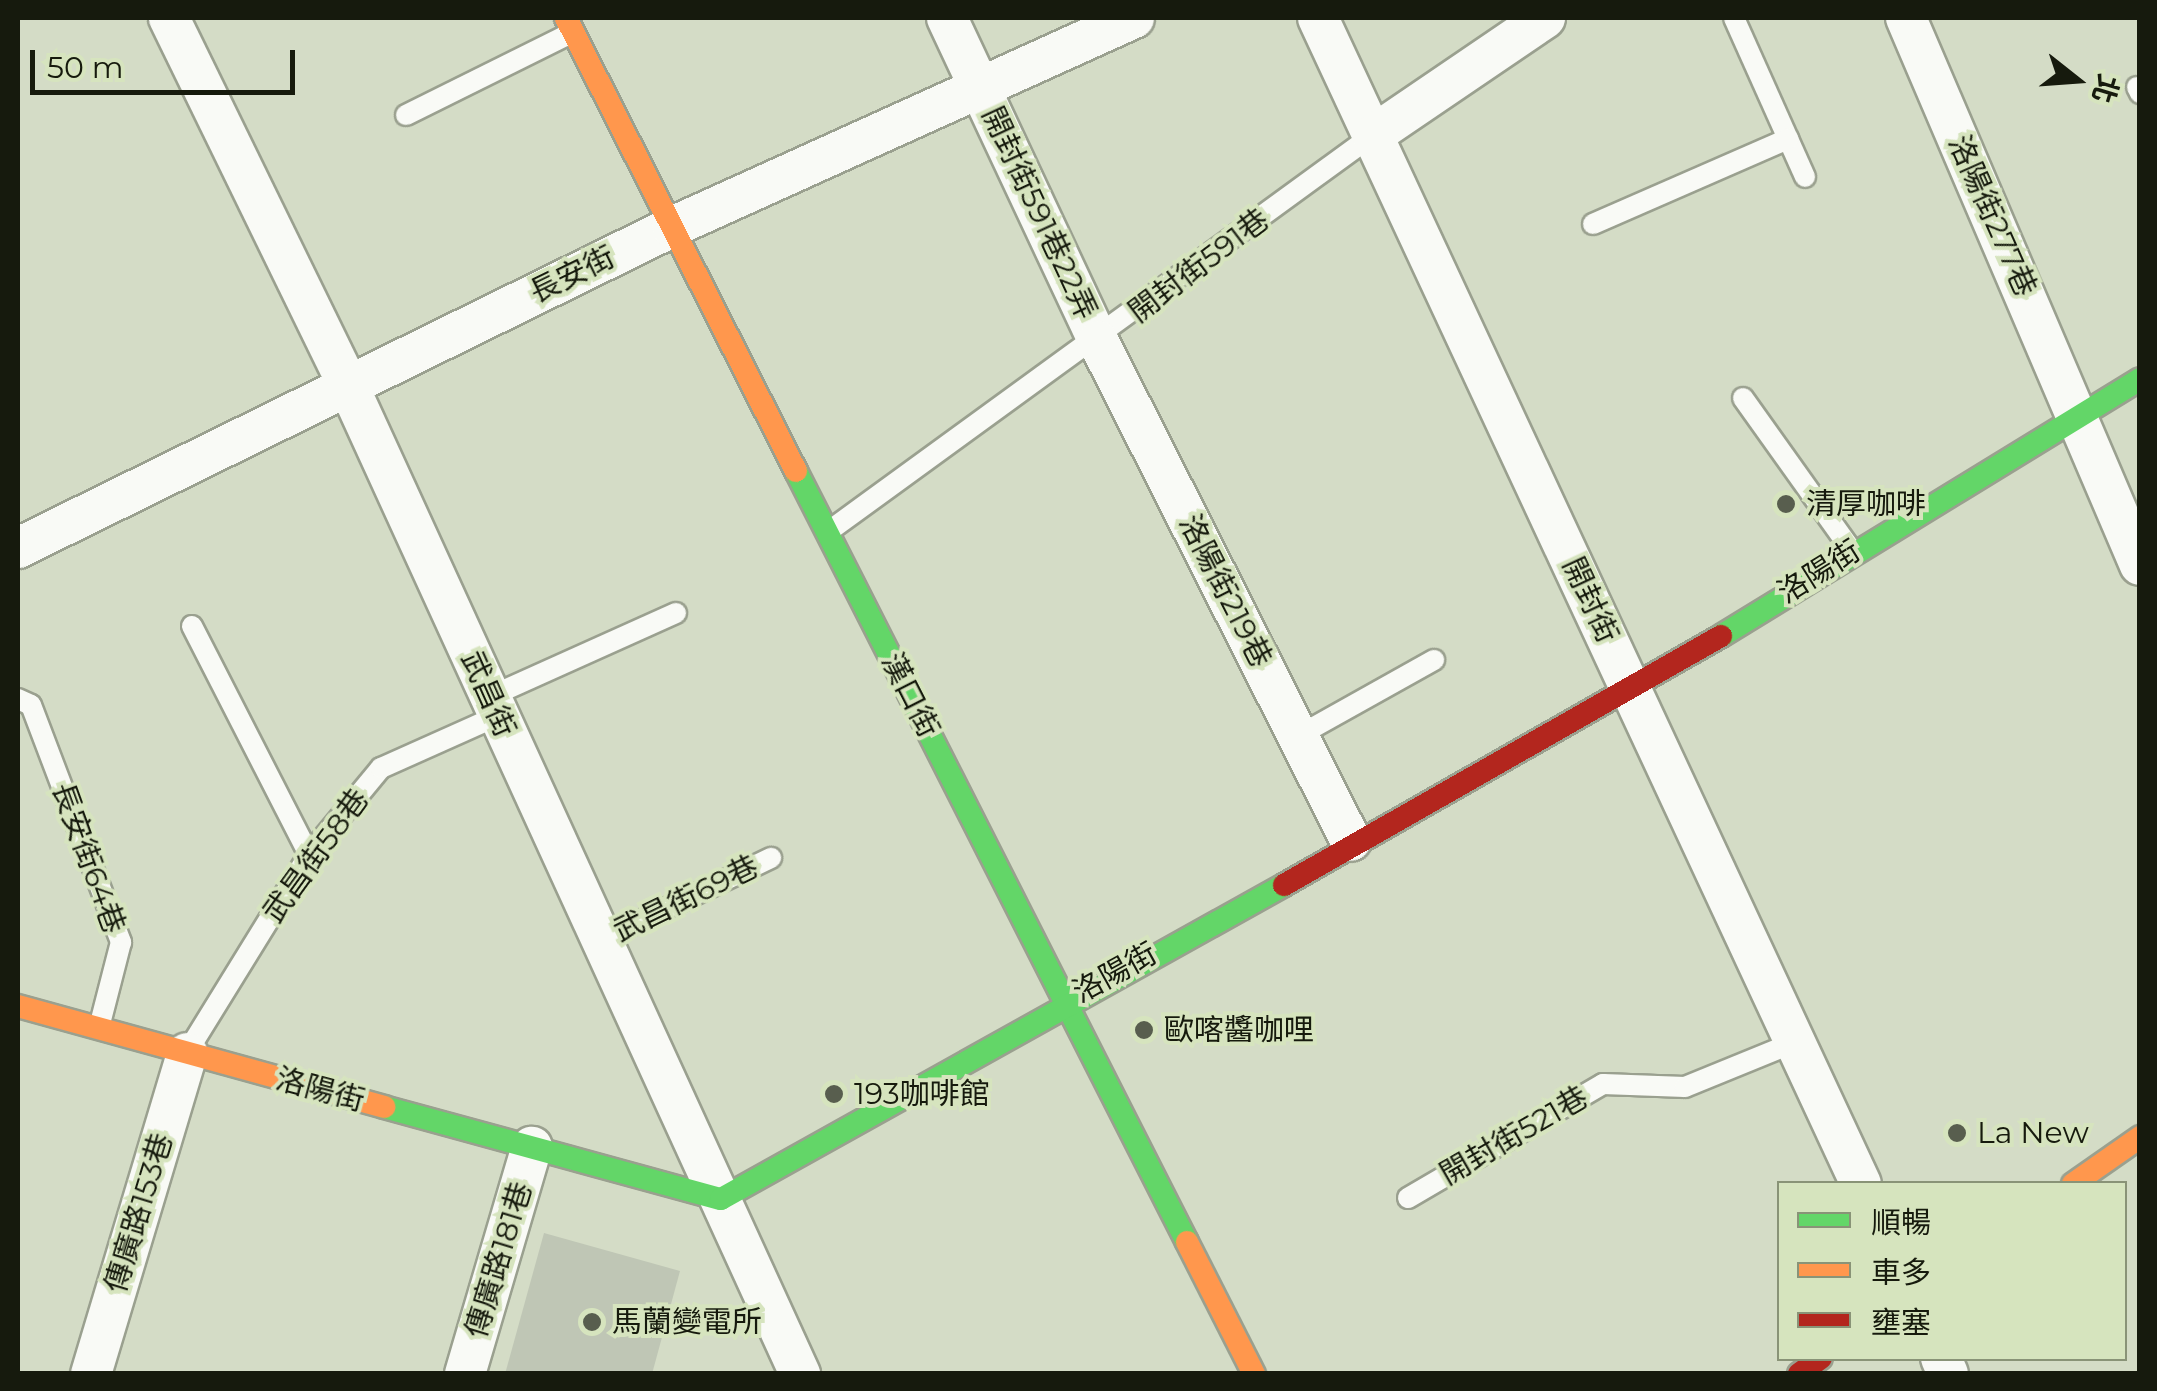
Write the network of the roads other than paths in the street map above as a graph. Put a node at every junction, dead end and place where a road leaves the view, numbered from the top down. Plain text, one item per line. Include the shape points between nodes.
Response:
1 (169, 18) edge
2 (592, 18) edge
3 (947, 18) edge
4 (1134, 18) edge
5 (1318, 18) edge
6 (1545, 18) edge
7 (1734, 18) edge
8 (1906, 18) edge
9 (569, 25) edge
10 (979, 84) junction
11 (406, 115) dead end
12 (1373, 135) junction
13 (1788, 139) junction
14 (1806, 177) dead end
15 (1593, 224) dead end
16 (672, 227) junction
17 (1098, 342) junction
18 (2140, 379) edge
19 (346, 382) junction
20 (1743, 398) dead end
21 (2079, 414) junction
22 (827, 532) junction
23 (18, 548) edge
24 (1852, 551) junction
25 (2140, 565) edge
26 (676, 613) dead end
27 (192, 626) dead end
28 (1434, 660) dead end
29 (1632, 690) junction
30 (18, 699) edge
31 (493, 706) junction
32 (1298, 736) junction
33 (1350, 841) junction
34 (309, 855) junction
35 (771, 858) dead end
36 (601, 940) junction
37 (1065, 1001) junction
38 (18, 1006) edge
39 (99, 1029) junction
40 (1795, 1042) junction
41 (187, 1054) junction
42 (2140, 1137) edge
43 (532, 1147) junction
44 (1860, 1181) edge
45 (2077, 1181) edge
46 (1408, 1198) dead end
47 (720, 1199) junction
48 (91, 1374) edge
49 (465, 1374) edge
50 (800, 1374) edge
51 (1254, 1374) edge

1 - 19 street, 武昌街
2 - 9 lane
3 - 10 street, 開封街591巷22弄
4 - 10 street, 長安街
5 - 12 street, 開封街
6 - 12 street
7 - 13 lane
8 - 21 street, 洛陽街277巷
9 - 11 lane
9 - 16 street, 漢口街
10 - 16 street, 長安街
10 - 17 street, 開封街591巷22弄
12 - 17 lane, 開封街591巷
12 - 29 street, 開封街
13 - 14 lane
13 - 15 lane
16 - 19 street, 長安街
16 - 22 street, 漢口街
17 - 22 lane, 開封街591巷
17 - 32 street, 洛陽街219巷
18 - 21 street, 洛陽街
19 - 23 street, 長安街
19 - 31 street, 武昌街
20 - 24 lane
21 - 24 street, 洛陽街
21 - 25 street, 洛陽街277巷
22 - 37 street, 漢口街
24 - 29 street, 洛陽街
26 - 31 lane, 武昌街58巷
27 - 34 lane
28 - 32 lane
29 - 33 street, 洛陽街
29 - 40 street, 開封街
30 - 39 lane, 長安街64巷 via 31,705 121,942
31 - 34 lane, 武昌街58巷 via 380,768
31 - 36 street, 武昌街
32 - 33 street, 洛陽街219巷
33 - 37 street, 洛陽街
34 - 41 lane, 武昌街58巷
35 - 36 lane, 武昌街69巷
36 - 47 street, 武昌街
37 - 47 street, 洛陽街
37 - 51 street, 漢口街
38 - 39 street, 洛陽街
39 - 41 street, 洛陽街
40 - 44 street, 開封街
40 - 46 lane, 開封街521巷 via 1685,1087 1603,1084
41 - 43 street, 洛陽街
41 - 48 street, 傳廣路153巷
42 - 45 street
43 - 47 street, 洛陽街
43 - 49 street, 傳廣路181巷
47 - 50 street, 武昌街

